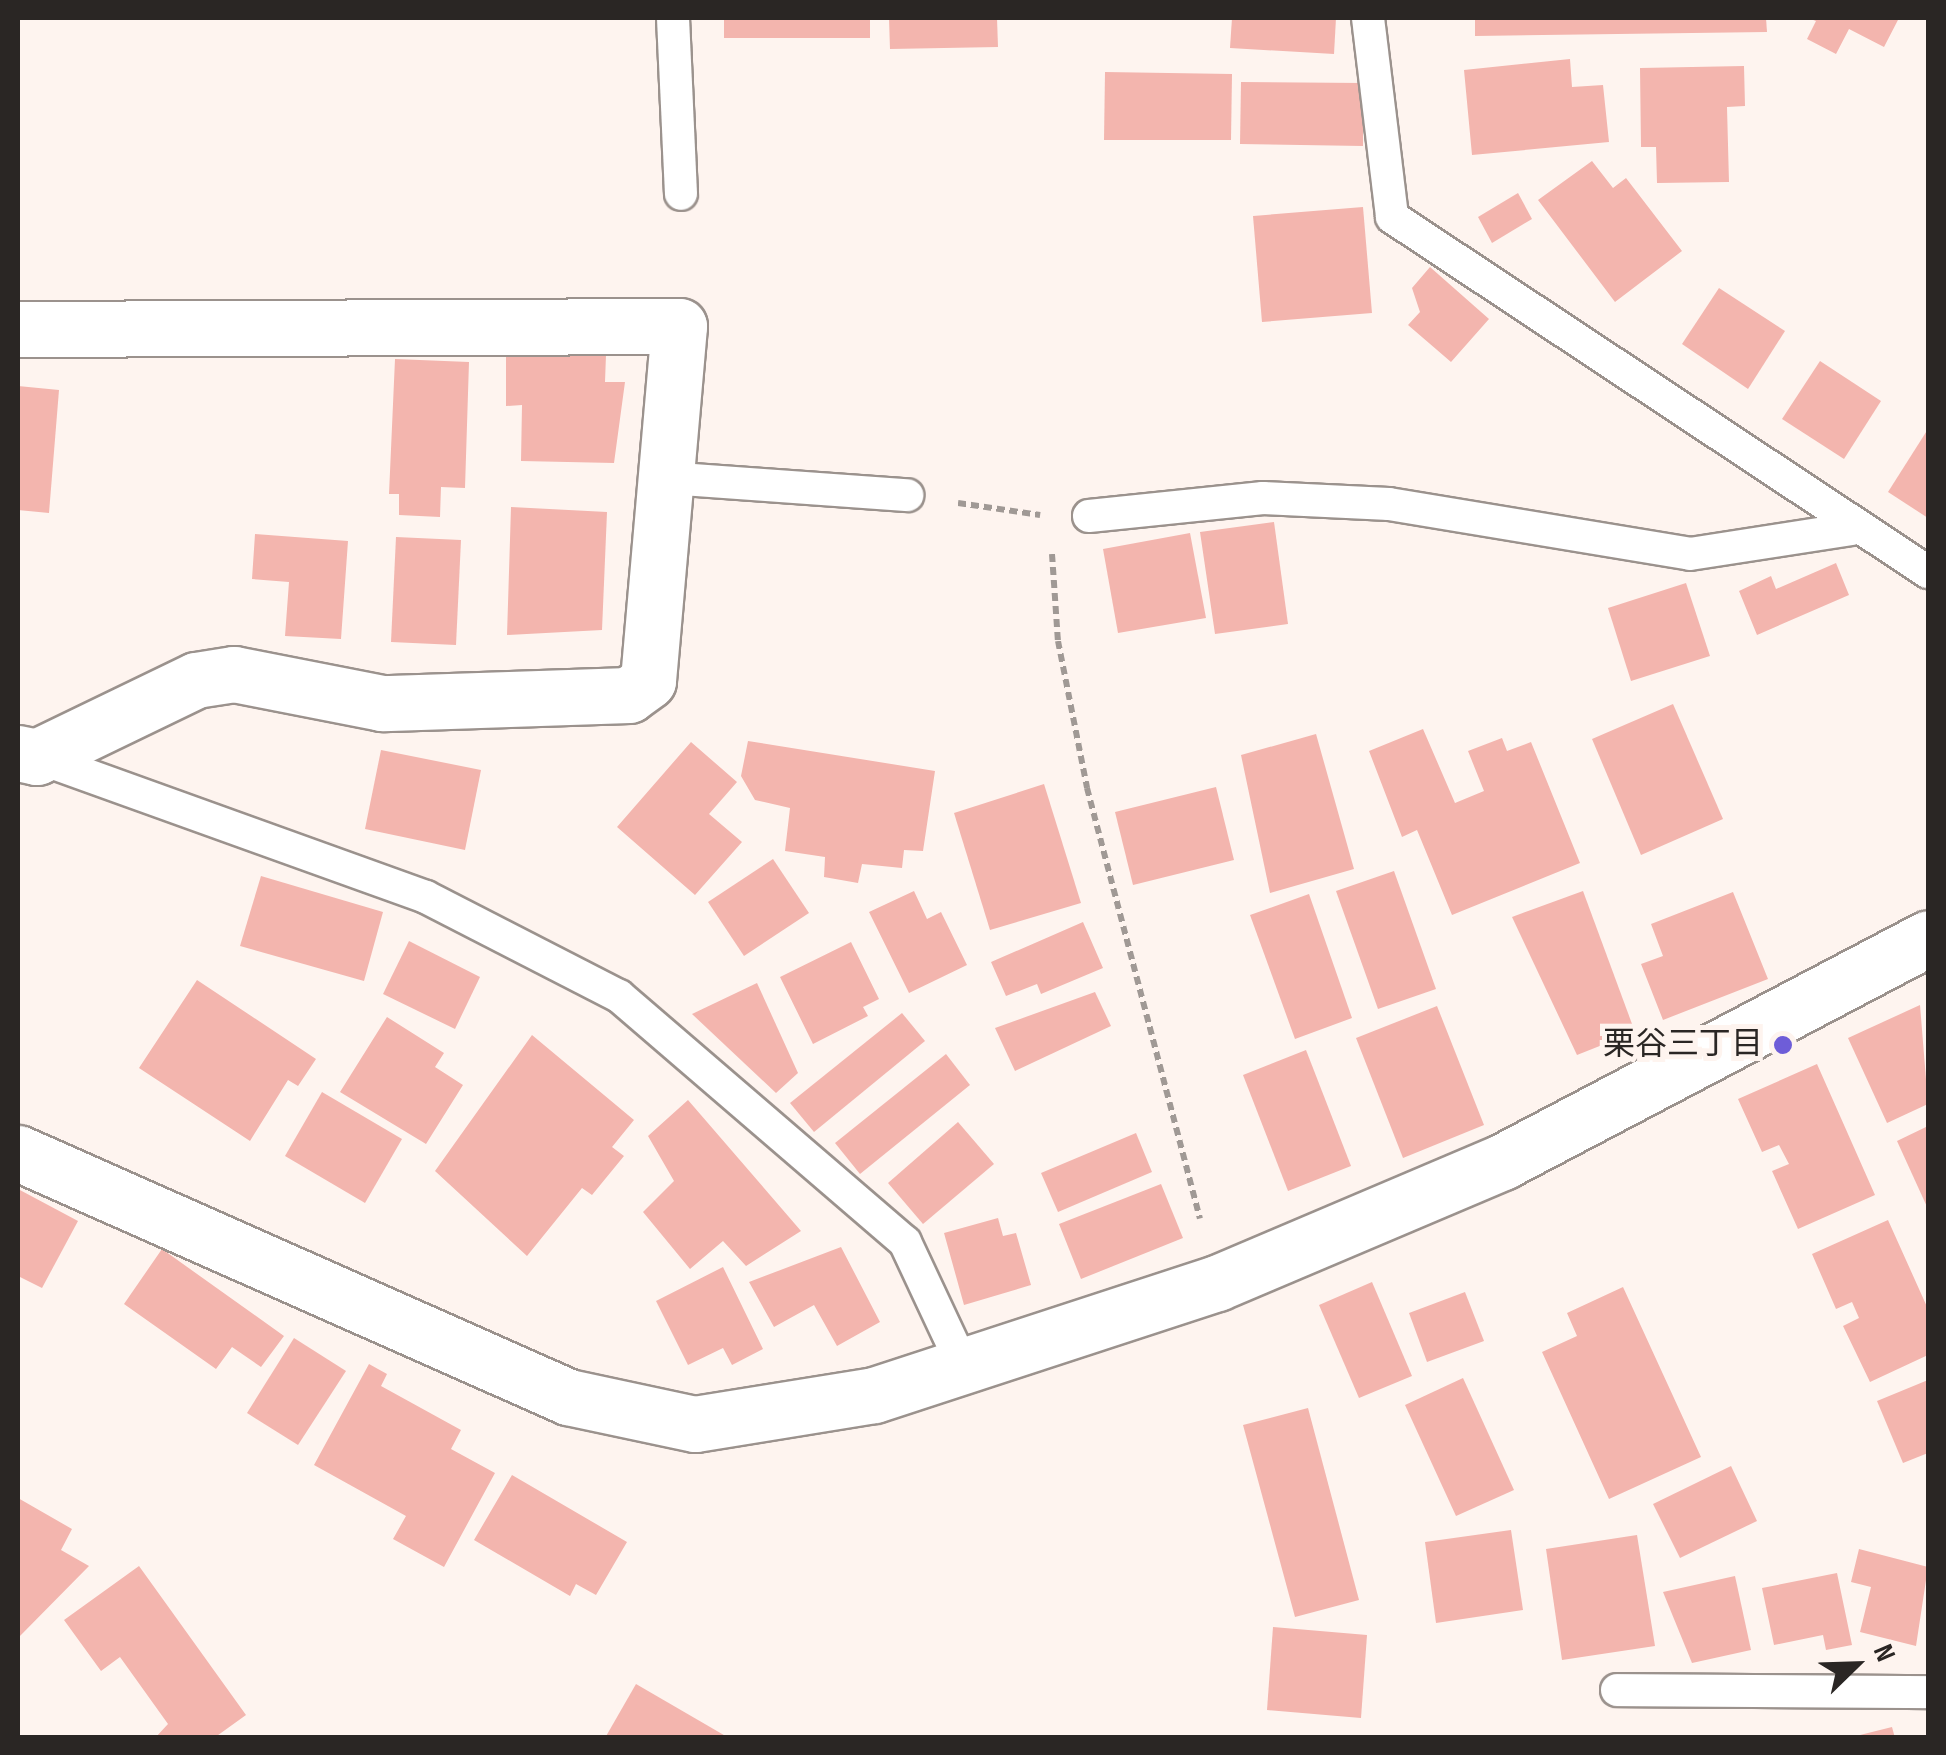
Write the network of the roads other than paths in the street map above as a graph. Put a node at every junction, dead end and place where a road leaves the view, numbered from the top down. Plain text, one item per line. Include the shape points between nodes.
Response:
1 (673, 18) edge
2 (1368, 18) edge
3 (681, 194) dead end
4 (18, 329) edge
5 (667, 478) junction
6 (908, 495) road end
7 (1090, 516) dead end
8 (1852, 530) junction
9 (1928, 572) edge
10 (27, 755) edge
11 (1928, 938) edge
12 (18, 1153) edge
13 (963, 1366) junction
14 (1617, 1690) dead end
15 (1928, 1692) edge

1 - 3 lane
2 - 8 lane via 1392,217
4 - 5 street via 679,326
5 - 6 lane
5 - 10 street via 648,681 630,695 382,703 234,674 196,680
7 - 8 lane via 1262,498 1389,504 1690,554
8 - 9 lane
10 - 13 lane via 426,898 619,996 906,1242
11 - 13 street via 1502,1162 1217,1282
12 - 13 street via 568,1397 695,1424 874,1395
14 - 15 lane

